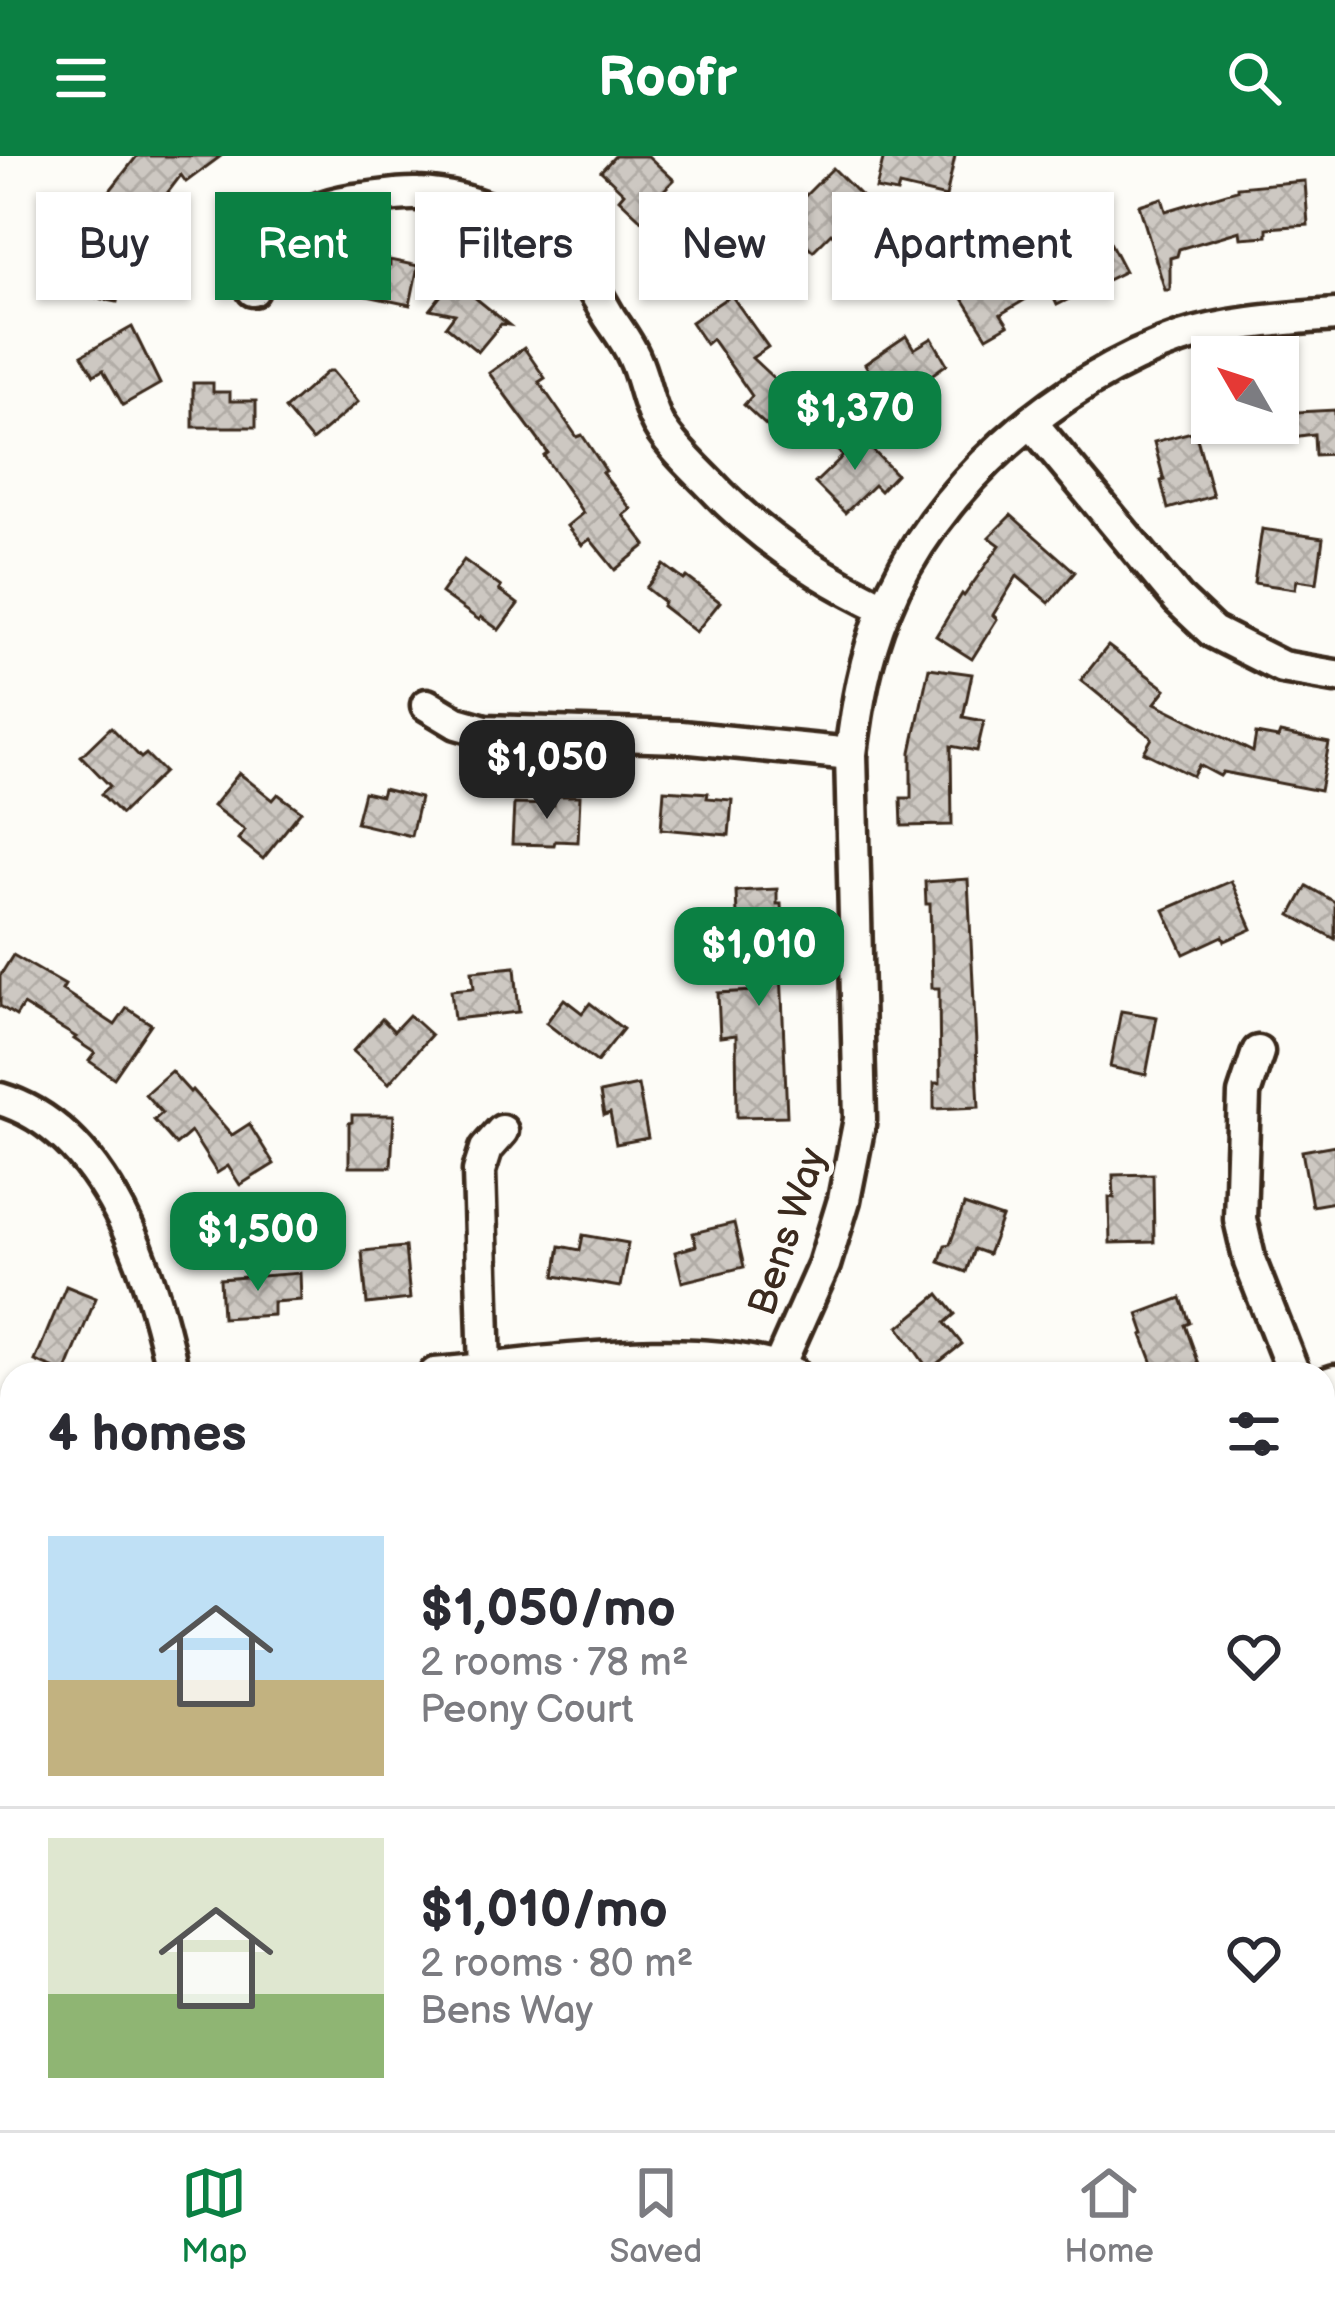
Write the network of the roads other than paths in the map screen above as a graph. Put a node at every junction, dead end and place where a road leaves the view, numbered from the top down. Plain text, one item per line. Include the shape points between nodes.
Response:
1 (391, 196) edge
2 (1335, 315) edge
3 (1031, 422) junction
4 (885, 608) junction
5 (1335, 676) edge
6 (427, 705) dead end
7 (850, 754) junction
8 (1258, 1052) dead end
9 (0, 1100) edge
10 (502, 1131) dead end
11 (171, 1362) edge
12 (485, 1362) edge
13 (574, 1362) edge
14 (745, 1362) edge
15 (790, 1362) edge
16 (1289, 1362) edge

1 - 4 street via 463,201 553,246 583,274 634,356 656,423 705,479 790,555
2 - 3 street, Bens Way via 1183,337 1099,376
3 - 4 street, Bens Way via 935,520
3 - 5 street via 1213,632 1282,667
4 - 7 street, Bens Way
6 - 7 street via 485,731 681,737
7 - 15 street, Bens Way via 860,1119 844,1200
8 - 16 street via 1244,1094 1240,1219
9 - 11 street via 52,1127 111,1195 144,1267
10 - 12 street via 479,1171
13 - 14 street

